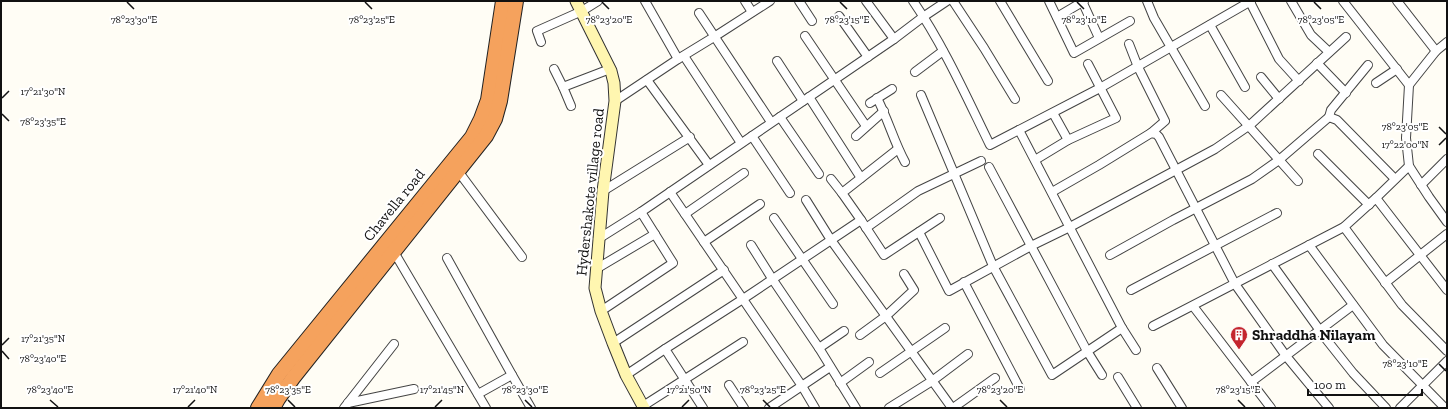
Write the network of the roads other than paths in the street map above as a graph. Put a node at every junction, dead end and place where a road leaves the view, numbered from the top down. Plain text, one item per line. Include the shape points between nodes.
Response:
1 (503, 1) edge
2 (516, 1) edge
3 (576, 1) edge
4 (598, 1) edge
5 (645, 1) edge
6 (745, 1) edge
7 (770, 1) edge
8 (799, 1) edge
9 (866, 1) edge
10 (912, 1) edge
11 (947, 1) edge
12 (953, 1) edge
13 (1000, 1) edge
14 (1049, 1) edge
15 (1083, 1) edge
16 (1147, 1) edge
17 (1251, 1) edge
18 (1291, 1) edge
19 (1343, 1) edge
20 (1397, 1) edge
21 (582, 11) junction
22 (752, 12) junction
23 (699, 13) dead end
24 (839, 16) dead end
25 (923, 17) junction
26 (1057, 17) junction
27 (812, 21) dead end
28 (1130, 21) dead end
29 (1210, 25) junction
30 (805, 36) dead end
31 (714, 37) junction
32 (1346, 37) dead end
33 (1099, 38) junction
34 (894, 39) junction
35 (541, 42) dead end
36 (1447, 42) edge
37 (1129, 44) dead end
38 (1171, 47) junction
39 (943, 51) junction
40 (1436, 51) junction
41 (1329, 52) junction
42 (681, 57) junction
43 (868, 57) junction
44 (777, 61) dead end
45 (1317, 63) junction
46 (1088, 64) dead end
47 (1368, 65) dead end
48 (1138, 67) junction
49 (554, 69) dead end
50 (610, 69) junction
51 (1397, 69) junction
52 (915, 72) dead end
53 (1261, 77) dead end
54 (648, 80) junction
55 (834, 80) junction
56 (1048, 81) dead end
57 (1299, 81) junction
58 (1376, 83) dead end
59 (1409, 84) junction
60 (563, 87) junction
61 (1245, 87) dead end
62 (1100, 88) junction
63 (892, 89) dead end
64 (1346, 93) junction
65 (921, 95) dead end
66 (1220, 95) dead end
67 (806, 99) junction
68 (1015, 99) dead end
69 (1279, 99) junction
70 (615, 101) junction
71 (571, 106) dead end
72 (1205, 106) dead end
73 (884, 111) junction
74 (1053, 113) junction
75 (780, 117) junction
76 (1329, 117) junction
77 (771, 122) junction
78 (866, 126) junction
79 (1248, 126) junction
80 (1019, 130) junction
81 (1151, 133) junction
82 (690, 136) junction
83 (752, 136) junction
84 (856, 136) dead end
85 (1068, 140) junction
86 (741, 143) junction
87 (898, 149) junction
88 (1318, 154) dead end
89 (1447, 159) edge
90 (1034, 160) junction
91 (1279, 160) junction
92 (981, 161) dead end
93 (905, 162) dead end
94 (710, 165) junction
95 (1409, 166) junction
96 (989, 167) dead end
97 (1176, 169) junction
98 (458, 171) junction
99 (744, 173) dead end
100 (954, 173) junction
101 (819, 174) dead end
102 (861, 178) junction
103 (832, 179) dead end
104 (1395, 179) junction
105 (1298, 181) dead end
106 (1421, 185) junction
107 (603, 191) junction
108 (670, 192) junction
109 (1052, 192) junction
110 (790, 193) dead end
111 (842, 193) junction
112 (1376, 198) junction
113 (806, 200) dead end
114 (760, 204) dead end
115 (1369, 205) junction
116 (1195, 208) junction
117 (641, 212) junction
118 (1277, 213) dead end
119 (685, 214) junction
120 (774, 218) dead end
121 (940, 218) dead end
122 (861, 220) junction
123 (1447, 222) edge
124 (1070, 227) junction
125 (1344, 227) junction
126 (866, 228) junction
127 (919, 232) junction
128 (655, 234) junction
129 (1447, 234) edge
130 (598, 239) junction
131 (831, 240) junction
132 (704, 242) junction
133 (751, 245) dead end
134 (1309, 245) junction
135 (1031, 246) junction
136 (1214, 246) junction
137 (388, 248) junction
138 (1110, 256) dead end
139 (1420, 256) junction
140 (447, 258) dead end
141 (522, 258) dead end
142 (803, 259) junction
143 (1272, 264) junction
144 (993, 266) junction
145 (596, 269) junction
146 (724, 270) junction
147 (904, 274) dead end
148 (773, 280) junction
149 (964, 282) junction
150 (1385, 283) junction
151 (1235, 284) junction
152 (1131, 290) dead end
153 (1447, 290) edge
154 (743, 299) junction
155 (833, 304) dead end
156 (1353, 305) junction
157 (1193, 306) junction
158 (601, 311) junction
159 (886, 316) junction
160 (1153, 326) dead end
161 (945, 328) dead end
162 (1122, 328) junction
163 (844, 331) dead end
164 (1320, 331) junction
165 (860, 335) dead end
166 (743, 342) dead end
167 (613, 343) junction
168 (394, 344) dead end
169 (820, 348) junction
170 (665, 349) junction
171 (1136, 350) dead end
172 (911, 351) junction
173 (1087, 351) junction
174 (1447, 352) edge
175 (968, 354) dead end
176 (1286, 356) junction
177 (1447, 361) edge
178 (869, 362) dead end
179 (830, 367) junction
180 (1157, 368) dead end
181 (880, 372) dead end
182 (626, 374) junction
183 (512, 375) junction
184 (1102, 375) dead end
185 (1118, 377) dead end
186 (995, 378) dead end
187 (684, 379) junction
188 (932, 381) junction
189 (840, 382) junction
190 (1251, 382) junction
191 (729, 385) dead end
192 (1423, 385) junction
193 (802, 386) junction
194 (414, 389) dead end
195 (1020, 390) dead end
196 (478, 394) junction
197 (346, 405) edge
198 (1443, 406) dead end
199 (643, 407) edge
200 (774, 407) edge
201 (258, 408) edge
202 (273, 408) edge
203 (486, 408) edge
204 (530, 408) edge
205 (703, 408) edge
206 (744, 408) edge
207 (815, 408) edge
208 (856, 408) edge
209 (889, 408) edge
210 (952, 408) edge
211 (1137, 408) edge
212 (1182, 408) edge
213 (1271, 408) edge
214 (1329, 408) edge
215 (1386, 408) edge
216 (1400, 408) edge

1 - 137 highway, Chavella road via 488,100 482,119 472,137
2 - 98 highway, Chavella road via 495,119 486,136
3 - 21 street, Hydershakote village road
4 - 21 street
5 - 42 street
6 - 22 street
7 - 22 street
8 - 27 street
9 - 34 street
10 - 25 street
11 - 25 street
12 - 68 street
13 - 56 street
14 - 26 street
15 - 26 street
15 - 33 street
16 - 38 street
17 - 29 street
17 - 57 street via 1279,59
18 - 41 street via 1311,35
19 - 51 street
20 - 40 street
21 - 35 street via 537,31
21 - 50 street, Hydershakote village road
22 - 31 street
23 - 31 street
24 - 43 street
25 - 34 street
25 - 39 street
26 - 33 street via 1074,52
28 - 33 street
29 - 38 street
29 - 61 street
30 - 55 street
31 - 42 street
31 - 77 street
32 - 41 street
34 - 43 street
36 - 40 street
37 - 48 street
38 - 48 street
38 - 72 street
39 - 52 street
39 - 80 street via 990,145
40 - 59 street
41 - 45 street
42 - 54 street
42 - 86 street
43 - 55 street
44 - 67 street
45 - 57 street
45 - 64 street
46 - 62 street
47 - 64 street
48 - 62 street
48 - 81 street via 1164,121
49 - 60 street
50 - 60 street
50 - 70 street, Hydershakote village road
51 - 58 street
51 - 59 street
53 - 69 street
54 - 70 street
54 - 82 street
55 - 67 street
55 - 78 street
57 - 69 street
59 - 95 street via 1406,138
60 - 71 street
62 - 74 street
62 - 85 street via 1116,118
63 - 73 street via 874,101
64 - 76 street
65 - 100 street
66 - 79 street
67 - 75 street
67 - 102 street
69 - 79 street
70 - 107 street, Hydershakote village road
73 - 78 street
73 - 87 street
74 - 80 street
74 - 85 street
75 - 77 street
75 - 101 street
76 - 91 street
76 - 104 street via 1337,120
77 - 83 street
78 - 84 street
79 - 91 street
79 - 97 street via 1214,149
80 - 90 street
81 - 97 street via 1159,137
81 - 109 street
82 - 94 street
82 - 107 street
83 - 86 street
83 - 110 street
85 - 90 street
86 - 94 street
87 - 93 street
87 - 102 street
88 - 115 street
89 - 106 street
90 - 109 street
91 - 105 street
91 - 116 street via 1252,179
92 - 100 street
94 - 108 street
95 - 104 street
95 - 106 street
96 - 135 street
97 - 116 street
97 - 124 street
98 - 137 highway, Chavella road
98 - 141 street
99 - 119 street
100 - 126 street via 918,190
100 - 144 street
102 - 111 street
103 - 111 street
104 - 112 street
106 - 123 street
107 - 130 street, Hydershakote village road
108 - 117 street
108 - 119 street
109 - 124 street
111 - 122 street
112 - 115 street
112 - 139 street
113 - 131 street
114 - 132 street
115 - 125 street
116 - 136 street
116 - 138 street
117 - 128 street
117 - 130 street
118 - 136 street
119 - 132 street
120 - 142 street
121 - 127 street
122 - 126 street
122 - 131 street
124 - 135 street
124 - 162 street
125 - 134 street
125 - 150 street
126 - 127 street via 884,255
127 - 149 street via 949,291
128 - 145 street
128 - 158 street via 673,263
129 - 139 street
130 - 145 street, Hydershakote village road
131 - 142 street
131 - 159 street
132 - 146 street
133 - 148 street
134 - 143 street
134 - 156 street
135 - 144 street
135 - 173 street
136 - 151 street
136 - 152 street
137 - 196 street
137 - 201 highway, Chavella road via 279,374
137 - 202 highway, Chavella road
139 - 150 street
139 - 153 street
140 - 183 street
142 - 148 street
142 - 155 street
143 - 151 street
143 - 164 street
144 - 149 street
144 - 173 street via 1052,375
145 - 158 street, Hydershakote village road via 595,288
146 - 154 street
146 - 167 street
147 - 159 street via 914,290
148 - 154 street
148 - 169 street
149 - 195 street
150 - 174 street
151 - 157 street
151 - 176 street
154 - 170 street
154 - 193 street
156 - 164 street
156 - 192 street via 1383,345
157 - 160 street
157 - 190 street
158 - 167 street, Hydershakote village road
159 - 165 street
159 - 172 street
161 - 172 street
162 - 171 street
162 - 173 street
163 - 169 street
164 - 176 street
164 - 215 street via 1353,373
166 - 187 street
167 - 182 street, Hydershakote village road
168 - 197 street
169 - 179 street
170 - 182 street
170 - 187 street
172 - 181 street
172 - 188 street
173 - 184 street
175 - 188 street
176 - 190 street
176 - 214 street
177 - 192 street
178 - 189 street
179 - 189 street
179 - 193 street
180 - 212 street
182 - 199 street, Hydershakote village road
183 - 196 street
183 - 204 street
185 - 211 street
186 - 210 street
187 - 199 street
187 - 205 street
188 - 209 street
188 - 210 street
189 - 208 street
190 - 213 street
191 - 206 street
192 - 198 street
192 - 216 street
193 - 200 street
193 - 207 street
194 - 197 street
196 - 203 street

